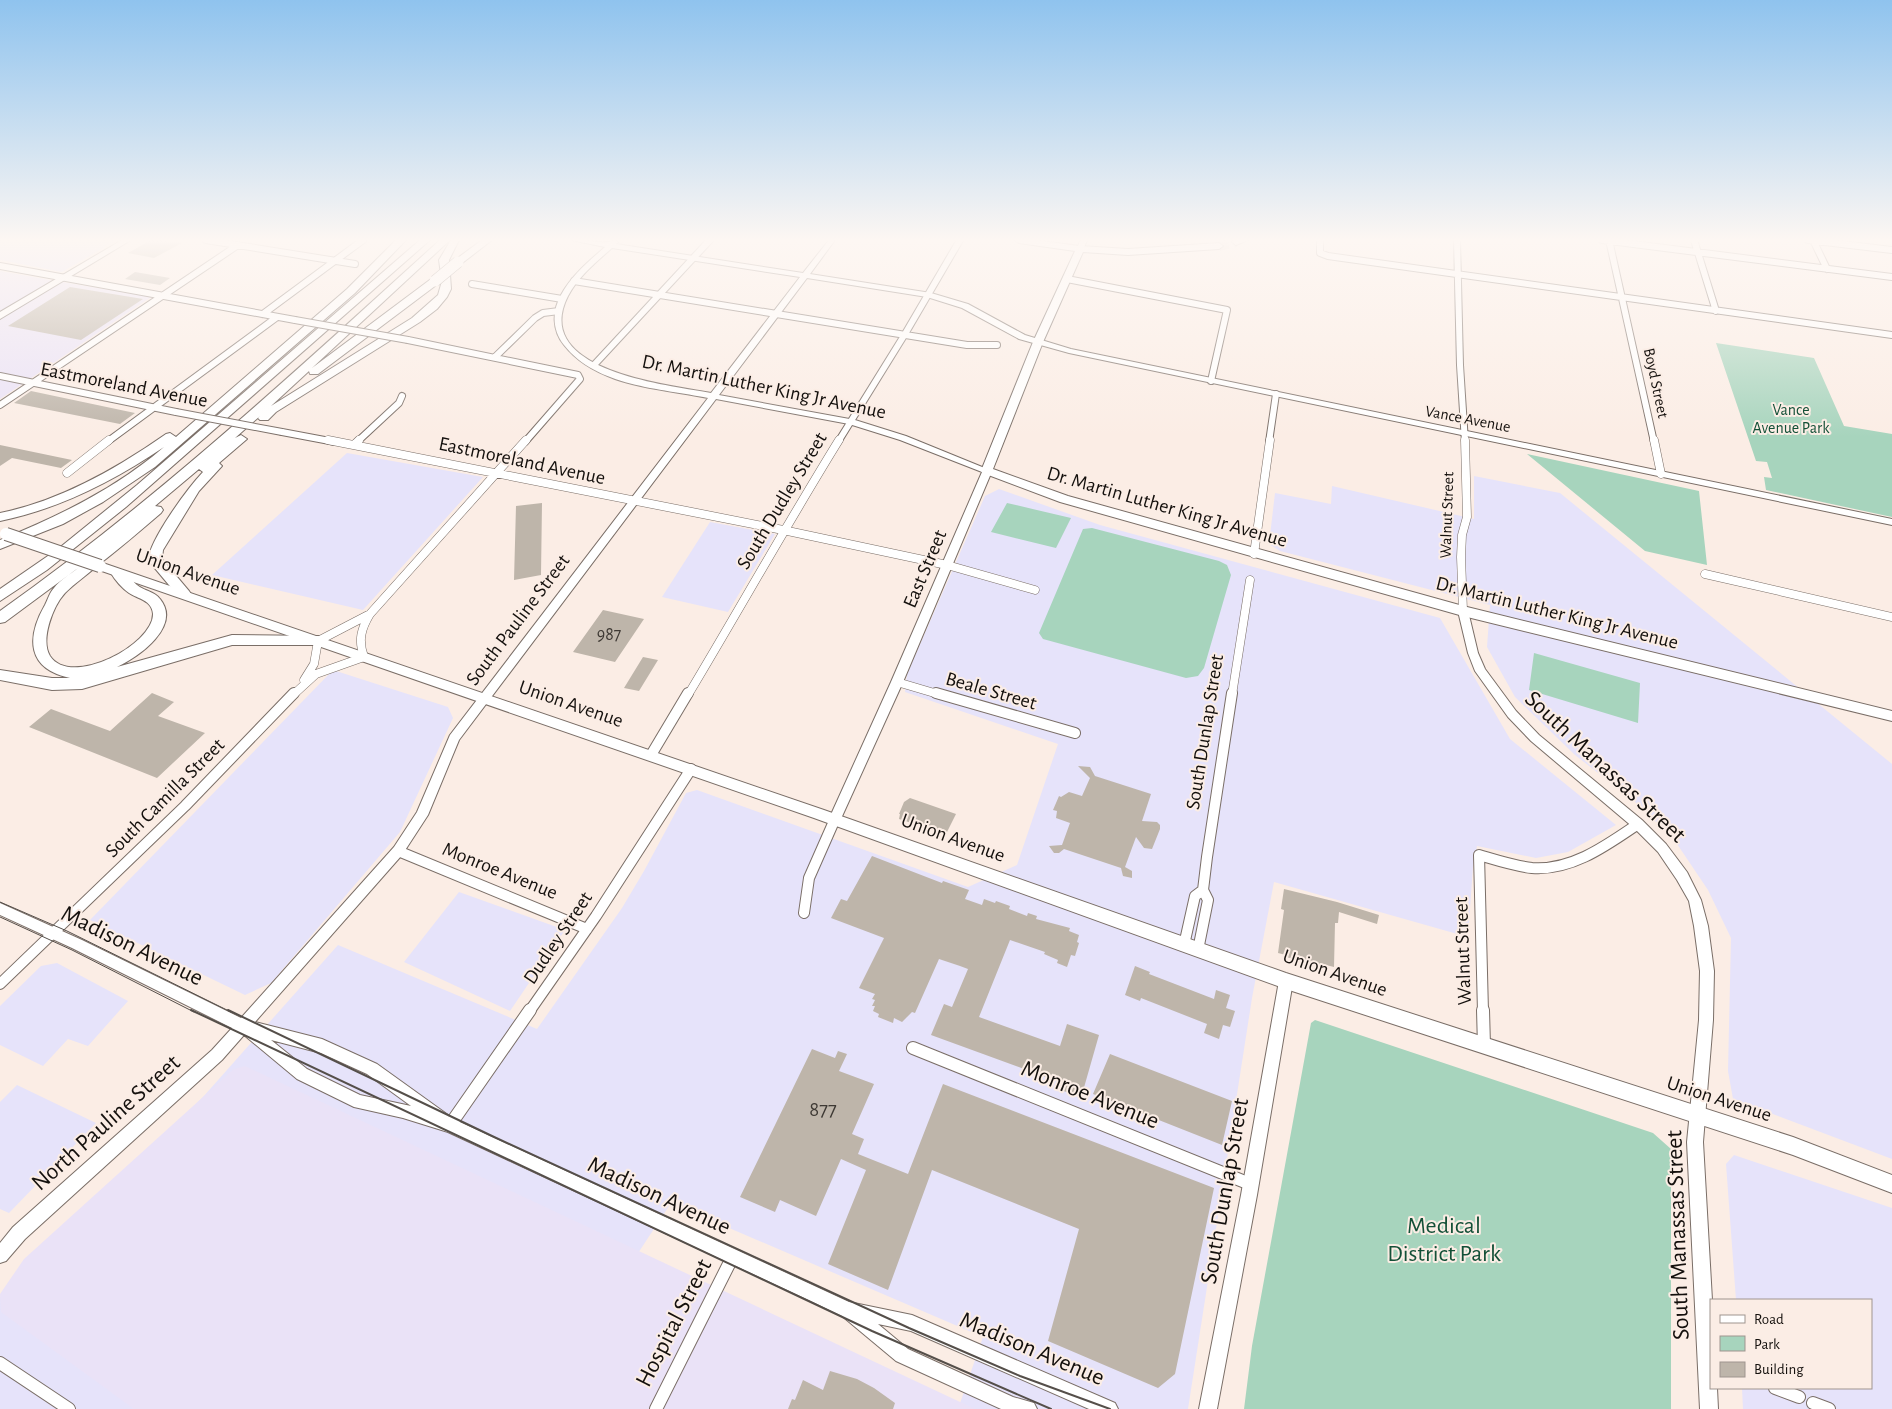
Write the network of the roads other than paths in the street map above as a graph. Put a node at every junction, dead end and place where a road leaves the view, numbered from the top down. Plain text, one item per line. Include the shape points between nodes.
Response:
1 (17, 306) edge
2 (147, 306) edge
3 (220, 306) edge
4 (274, 306) edge
5 (335, 306) edge
6 (350, 306) edge
7 (372, 306) edge
8 (402, 306) edge
9 (434, 306) edge
10 (560, 306) edge
11 (648, 306) edge
12 (728, 306) edge
13 (781, 306) edge
14 (922, 306) edge
15 (964, 306) edge
16 (1055, 306) edge
17 (1205, 306) edge
18 (1458, 306) edge
19 (1624, 306) edge
20 (1678, 306) edge
21 (1714, 306) edge
22 (1227, 310) joint
23 (559, 311) junction
24 (1716, 311) junction
25 (776, 313) junction
26 (263, 314) junction
27 (0, 316) edge
28 (277, 317) junction
29 (905, 334) junction
30 (1892, 336) edge
31 (1038, 342) junction
32 (997, 346) dead end
33 (284, 349) junction
34 (495, 357) junction
35 (594, 365) junction
36 (0, 376) edge
37 (1211, 381) junction
38 (33, 383) junction
39 (1276, 394) junction
40 (402, 396) dead end
41 (713, 396) junction
42 (0, 405) edge
43 (151, 408) junction
44 (255, 412) junction
45 (850, 421) junction
46 (1464, 434) junction
47 (241, 439) junction
48 (355, 444) junction
49 (987, 471) junction
50 (498, 472) junction
51 (67, 473) dead end
52 (1661, 474) junction
53 (634, 501) junction
54 (0, 517) edge
55 (1892, 522) edge
56 (783, 530) junction
57 (2, 537) edge
58 (1254, 554) junction
59 (947, 565) junction
60 (118, 573) junction
61 (1705, 574) dead end
62 (1250, 580) dead end
63 (1035, 590) dead end
64 (184, 594) junction
65 (0, 596) edge
66 (1463, 611) junction
67 (370, 614) junction
68 (1892, 617) edge
69 (0, 618) edge
70 (318, 641) junction
71 (364, 657) junction
72 (0, 675) edge
73 (897, 682) junction
74 (300, 687) junction
75 (484, 698) junction
76 (1892, 716) edge
77 (1074, 734) dead end
78 (651, 755) junction
79 (691, 769) junction
80 (835, 820) junction
81 (1638, 824) junction
82 (398, 851) junction
83 (0, 909) edge
84 (804, 913) dead end
85 (587, 929) junction
86 (53, 933) junction
87 (1191, 948) junction
88 (1286, 981) junction
89 (0, 984) edge
90 (243, 1026) junction
91 (1484, 1046) junction
92 (913, 1048) dead end
93 (1697, 1116) junction
94 (450, 1125) junction
95 (1250, 1184) junction
96 (1892, 1184) edge
97 (0, 1255) edge
98 (733, 1256) junction
99 (848, 1310) junction
100 (1708, 1361) edge
101 (0, 1363) edge
102 (1778, 1389) edge
103 (1799, 1397) dead end
104 (1813, 1403) dead end
105 (69, 1409) edge
106 (656, 1409) edge
107 (1028, 1409) edge
108 (1109, 1409) edge
109 (1208, 1409) edge
110 (1709, 1409) edge
111 (1829, 1409) edge

1 - 27 main road
2 - 38 street
3 - 26 street
4 - 26 street
5 - 33 highway
6 - 65 highway via 96,526
7 - 44 highway
8 - 44 highway, bridge via 293,388
9 - 47 highway via 272,410
10 - 23 street, Dr. Martin Luther King Jr Avenue
11 - 35 street
12 - 25 street
13 - 25 street, South Pauline Street
14 - 29 street, South Dudley Street
15 - 31 street, Vance Avenue via 1022,337
16 - 31 main road, East Street
17 - 22 street
18 - 46 street, Walnut Street
19 - 52 street, Boyd Street
20 - 24 street
21 - 24 street
22 - 37 street
23 - 34 street via 539,315
23 - 35 street, Dr. Martin Luther King Jr Avenue via 559,327 566,341
24 - 30 street
25 - 29 street
25 - 41 street, South Pauline Street
26 - 28 street
28 - 34 street, bridge
28 - 43 street
29 - 32 street via 976,346
29 - 45 street, South Dudley Street
31 - 37 street, Vance Avenue
31 - 49 main road, East Street
33 - 54 highway via 178,431 131,462 45,504
33 - 57 highway via 136,476 58,521
34 - 50 street via 578,375 580,379
35 - 41 street, Dr. Martin Luther King Jr Avenue via 641,383
36 - 38 street, Eastmoreland Avenue
37 - 39 street, Vance Avenue
38 - 42 street
38 - 43 street, Eastmoreland Avenue
39 - 46 street, Vance Avenue
39 - 58 street
40 - 48 street via 399,403
41 - 45 street, Dr. Martin Luther King Jr Avenue
41 - 53 street, South Pauline Street
43 - 48 street, Eastmoreland Avenue, bridge
43 - 51 street
44 - 69 highway via 89,554
45 - 49 street, Dr. Martin Luther King Jr Avenue
45 - 56 street, South Dudley Street
46 - 52 street, Vance Avenue
46 - 66 street, Walnut Street via 1467,517 1462,535
47 - 60 highway via 52,598 29,634 28,652 34,663 59,674 86,673 126,656 151,635 159,620 158,607 153,598 132,589
47 - 64 highway via 194,489 156,550 155,560
48 - 50 street, Eastmoreland Avenue
49 - 58 main road, Dr. Martin Luther King Jr Avenue via 1064,499
49 - 59 street, East Street
50 - 53 street, Eastmoreland Avenue
50 - 67 street
52 - 55 street, Vance Avenue
53 - 56 street, Eastmoreland Avenue
53 - 75 main road, South Pauline Street
56 - 59 street, Eastmoreland Avenue
56 - 78 street, South Dudley Street
57 - 60 main road, Union Avenue, bridge
58 - 66 main road, Dr. Martin Luther King Jr Avenue
59 - 63 street, Eastmoreland Avenue
59 - 73 street, East Street
60 - 64 main road, Union Avenue
61 - 68 street
62 - 87 street, South Dunlap Street via 1203,890 1208,900
64 - 70 main road, Union Avenue
66 - 76 main road, Dr. Martin Luther King Jr Avenue
66 - 81 street, South Manassas Street via 1480,671 1512,714 1535,738
67 - 70 street
67 - 71 street via 359,636
70 - 71 main road, Union Avenue
70 - 72 highway via 232,640 82,683 52,684
70 - 74 street, South Camilla Street via 314,664
71 - 74 street, South Camilla Street via 316,674
71 - 75 main road, Union Avenue
73 - 77 street, Beale Street
73 - 80 street, East Street
74 - 86 street, South Camilla Street via 185,806
75 - 78 main road, Union Avenue
75 - 82 street, South Pauline Street via 454,738 422,815
78 - 79 main road, Union Avenue
79 - 80 main road, Union Avenue
79 - 85 street, Dudley Street
80 - 84 street, East Street via 808,878
80 - 87 main road, Union Avenue
81 - 91 street, Walnut Street via 1570,864 1541,868 1520,866 1479,855
81 - 93 street, South Manassas Street via 1662,848 1682,876 1695,900 1701,926 1707,971 1706,1020
82 - 85 street, Monroe Avenue
82 - 90 street, South Pauline Street
83 - 86 street, Madison Avenue
85 - 94 street, Dudley Street
86 - 89 street, South Camilla Street
86 - 90 street, Madison Avenue
87 - 88 main road, Union Avenue
88 - 91 main road, Union Avenue
88 - 95 street, South Dunlap Street
90 - 94 street, Madison Avenue via 322,1046 372,1069
90 - 94 street, Madison Avenue via 302,1074 359,1102
90 - 97 street, North Pauline Street via 194,1077 19,1233
91 - 93 main road, Union Avenue
92 - 95 street, Monroe Avenue
93 - 96 main road, Union Avenue via 1793,1146
93 - 100 street, South Manassas Street via 1696,1186
94 - 98 street, Madison Avenue
95 - 109 street, South Dunlap Street
98 - 99 street, Madison Avenue
98 - 106 street, Hospital Street
99 - 107 street, Madison Avenue via 902,1355 998,1399
99 - 108 street, Madison Avenue via 912,1323
100 - 110 street, South Manassas Street
101 - 105 street
102 - 103 street
104 - 111 street

